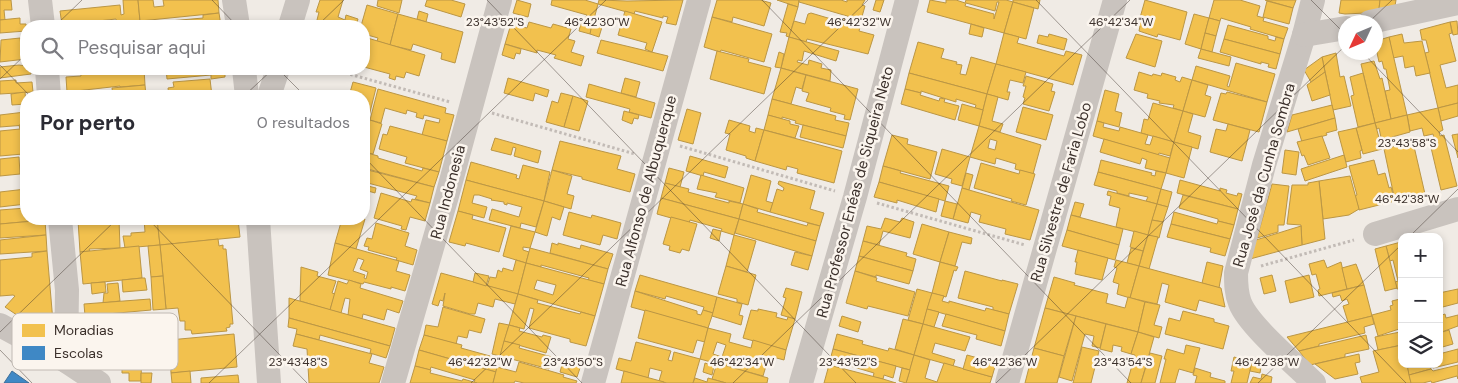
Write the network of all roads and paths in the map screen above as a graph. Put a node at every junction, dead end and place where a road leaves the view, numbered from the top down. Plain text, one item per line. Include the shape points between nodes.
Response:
1 (40, 0) edge
2 (234, 0) edge
3 (298, 0) edge
4 (500, 0) edge
5 (699, 0) edge
6 (907, 0) edge
7 (1115, 0) edge
8 (1312, 0) edge
9 (1458, 3) edge
10 (1383, 19) edge
11 (42, 20) edge
12 (237, 20) edge
13 (292, 20) edge
14 (1338, 29) edge
15 (1304, 35) junction
16 (47, 75) edge
17 (245, 75) edge
18 (276, 75) edge
19 (49, 90) edge
20 (246, 90) edge
21 (271, 90) edge
22 (1458, 209) edge
23 (61, 225) edge
24 (258, 225) edge
25 (1375, 234) joint
26 (1236, 273) junction
27 (67, 313) edge
28 (0, 325) edge
29 (12, 332) edge
30 (80, 370) edge
31 (99, 383) edge
32 (269, 383) edge
33 (393, 383) edge
34 (593, 383) edge
35 (801, 383) edge
36 (1007, 383) edge
37 (1314, 383) edge

1 - 11 street
2 - 12 street
3 - 13 street
4 - 33 street, Rua Indonesia
5 - 34 street, Rua Alfonso de Albuquerque
6 - 35 street, Rua Professor Enéas de Siqueira Neto
7 - 36 street, Rua Silvestre de Faria Lobo
8 - 15 street, Rua José da Cunha Sombra
9 - 10 street
14 - 15 street
15 - 26 street, Rua José da Cunha Sombra via 1264,165
16 - 19 street
17 - 20 street
18 - 21 street
22 - 25 street
23 - 27 street
24 - 32 street
25 - 26 path
26 - 37 street, Rua José da Cunha Sombra via 1236,290 1250,319
28 - 29 street
30 - 31 street

